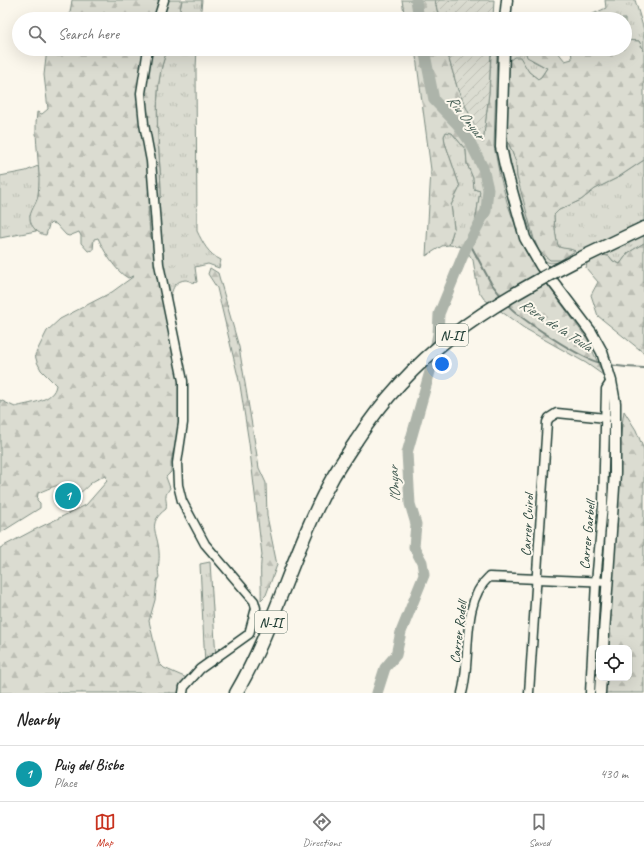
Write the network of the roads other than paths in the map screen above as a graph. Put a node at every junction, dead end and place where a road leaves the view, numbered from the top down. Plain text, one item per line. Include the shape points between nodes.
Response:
1 (164, 0) edge
2 (507, 0) edge
3 (160, 12) edge
4 (506, 12) edge
5 (147, 56) edge
6 (504, 56) edge
7 (644, 228) edge
8 (611, 381) junction
9 (606, 418) junction
10 (537, 579) junction
11 (596, 582) junction
12 (608, 582) junction
13 (603, 645) edge
14 (601, 681) edge
15 (183, 693) edge
16 (236, 693) edge
17 (462, 693) edge
18 (529, 693) edge
19 (590, 693) edge
20 (600, 693) edge

1 - 3 street
2 - 4 main road
5 - 15 street via 141,93 151,161 158,264 183,381 183,423 177,463 178,485 182,501 205,544 254,601 256,608 249,634 200,669 184,687
6 - 8 main road via 501,147 526,238 541,266 591,332 602,352
7 - 16 highway, N-II, bridge via 498,302 443,342 398,386 356,441 332,478 260,648
8 - 9 street, Carrer Garbell via 606,389
8 - 12 main road via 616,430
9 - 10 street, Carrer Cuirol via 557,413 547,422
9 - 11 street, Carrer Garbell via 603,505
10 - 11 street, Carrer Rodell
10 - 17 street, Carrer Rodell via 489,577 482,584 473,600 471,610 467,666
10 - 18 street, Carrer Cuirol
11 - 12 street, Carrer Rodell
11 - 19 street, Carrer Garbell
12 - 13 main road
14 - 20 main road

